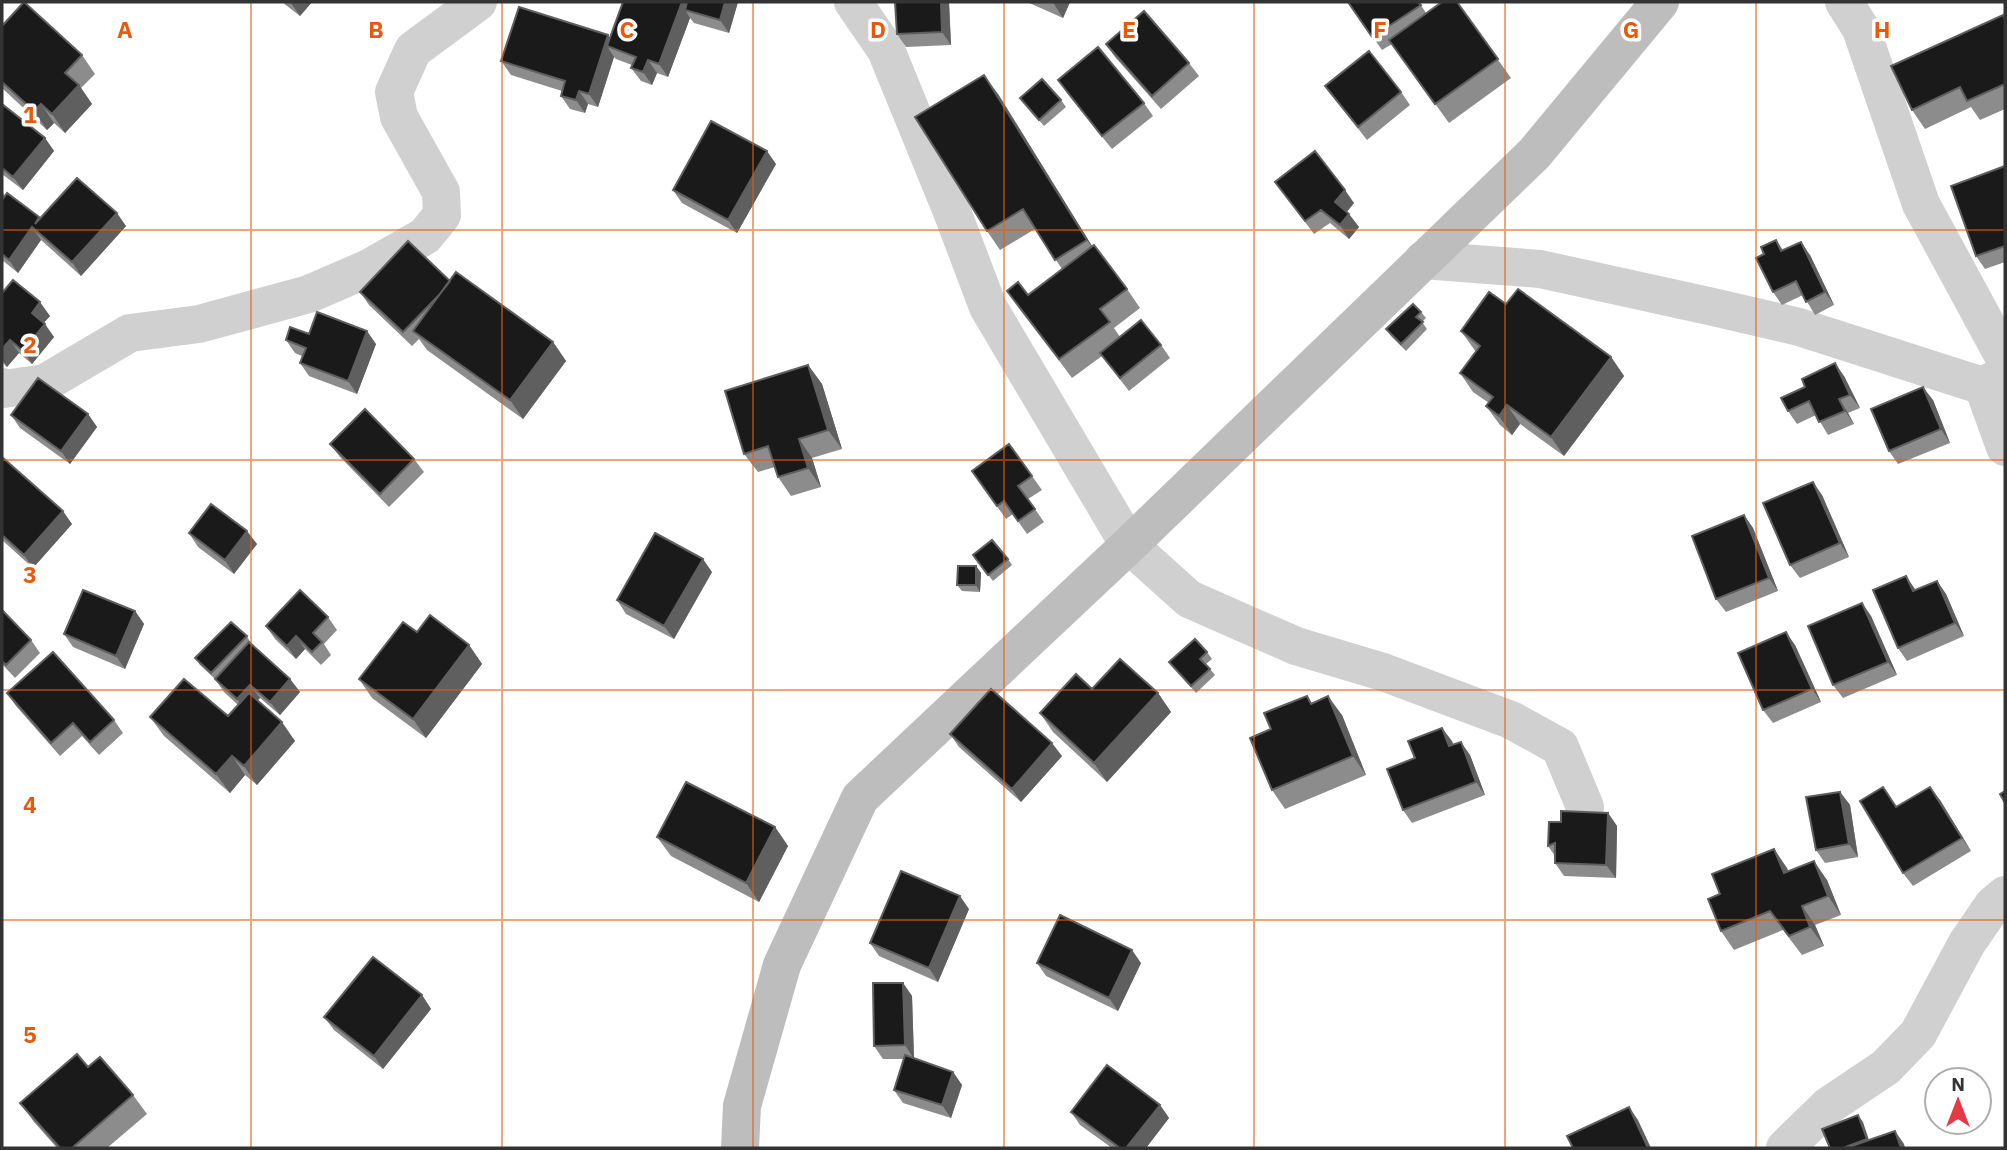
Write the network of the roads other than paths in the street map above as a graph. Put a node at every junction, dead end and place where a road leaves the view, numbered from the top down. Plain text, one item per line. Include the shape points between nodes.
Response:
1 (478, 2) edge
2 (853, 2) edge
3 (1660, 2) edge
4 (1844, 2) edge
5 (1423, 260) junction
6 (1998, 373) edge
7 (2, 387) edge
8 (2005, 447) edge
9 (1129, 545) junction
10 (1585, 807) dead end
11 (2005, 895) edge
12 (740, 1148) edge
13 (1785, 1148) edge

1 - 7 street via 413,50 394,92 400,117 441,191 442,215 425,236 310,294 199,324 130,333 46,383
2 - 9 street via 886,50 988,307
3 - 5 main road via 1534,155
4 - 6 street via 1861,29 1921,204
5 - 6 street via 1540,268
5 - 9 main road
6 - 8 street
9 - 10 street via 1189,599 1296,646 1383,672 1511,720 1560,747
9 - 12 main road via 860,798 782,965 742,1105
11 - 13 street via 1967,943 1919,1034 1886,1067 1828,1105

